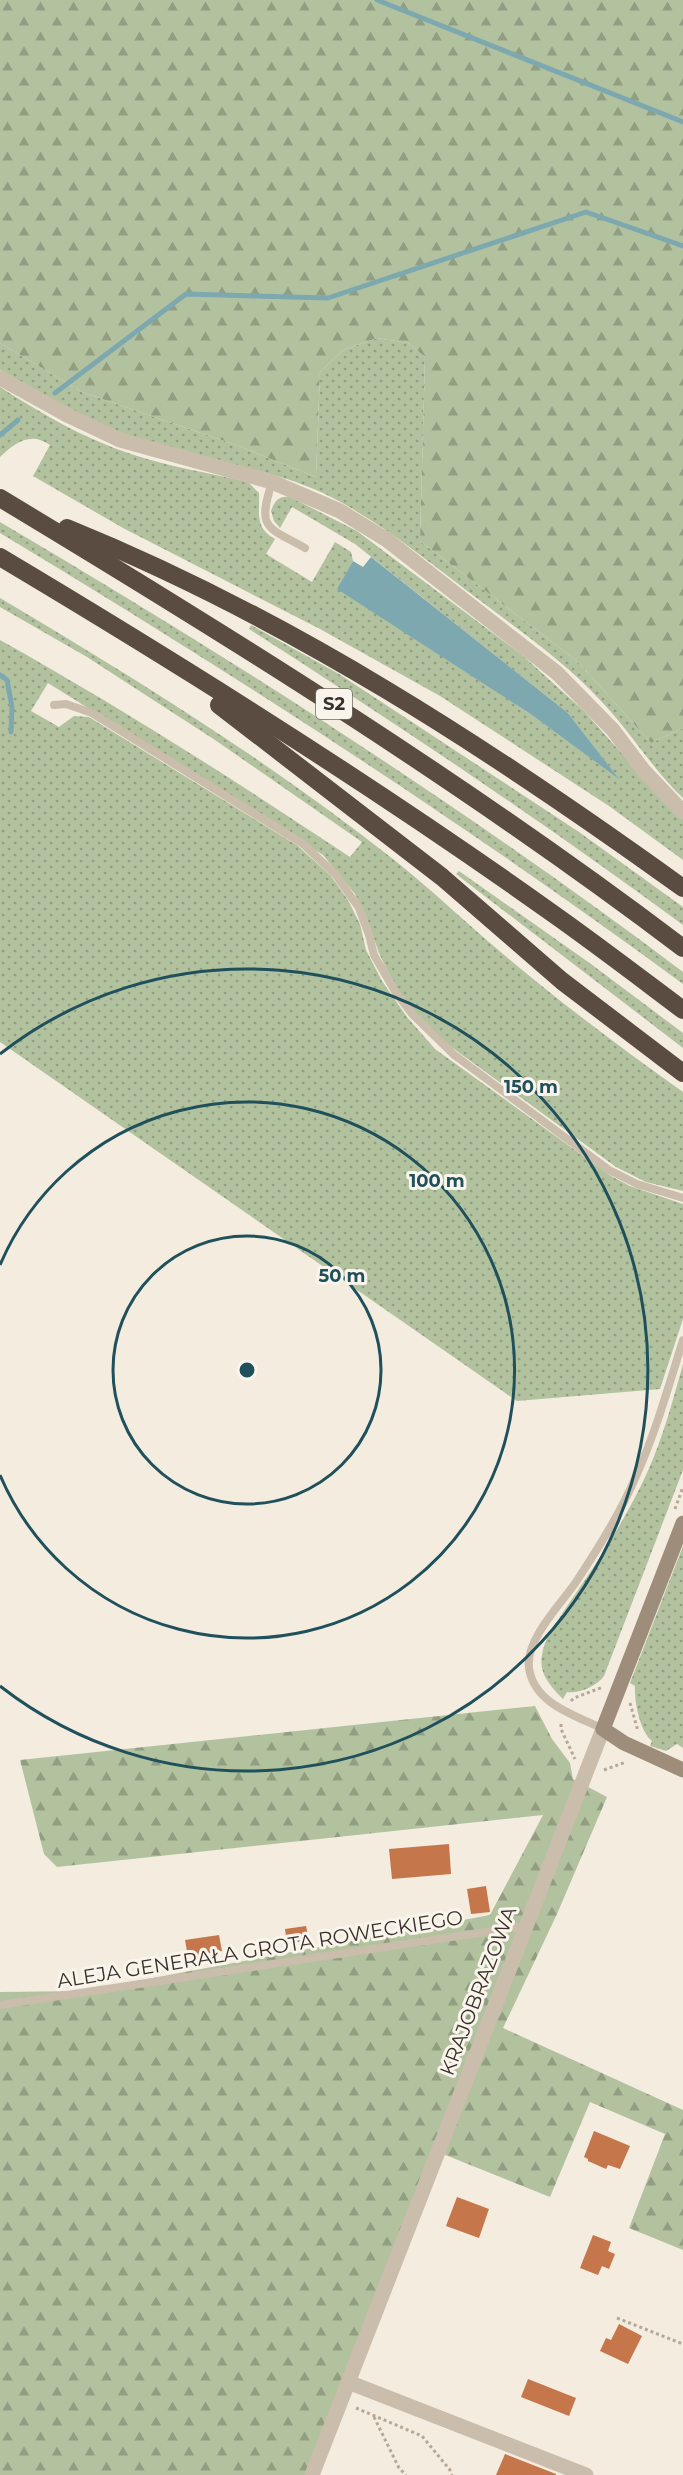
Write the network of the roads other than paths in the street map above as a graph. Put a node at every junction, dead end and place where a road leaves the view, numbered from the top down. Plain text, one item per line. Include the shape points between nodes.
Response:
1 (0, 378) edge
2 (272, 482) junction
3 (8, 503) edge
4 (305, 548) dead end
5 (0, 557) edge
6 (104, 619) junction
7 (54, 705) dead end
8 (683, 812) edge
9 (683, 888) edge
10 (683, 948) edge
11 (683, 1010) edge
12 (683, 1073) edge
13 (683, 1198) edge
14 (683, 1340) edge
15 (683, 1523) edge
16 (603, 1729) junction
17 (683, 1770) edge
18 (525, 1926) junction
19 (0, 2005) edge
20 (348, 2382) junction
21 (312, 2475) edge
22 (586, 2475) edge

1 - 2 street via 120,440
2 - 4 lane via 264,516 268,525
2 - 8 street via 340,511 387,540 557,673 613,730 644,771
3 - 9 highway via 142,559 301,639 547,791
3 - 10 highway, S2 via 382,735
5 - 6 highway
6 - 11 highway via 414,818
6 - 12 highway via 364,815 562,981
7 - 13 lane via 66,704 92,713 303,844 359,908 374,955 396,993 440,1043 609,1170 637,1184
14 - 16 lane via 654,1433 619,1513 530,1651 528,1666 538,1691 551,1703
15 - 16 street, KRAJOBRAZOWA
16 - 17 street
16 - 18 street, KRAJOBRAZOWA
18 - 19 lane, ALEJA GENERAŁA GROTA ROWECKIEGO
18 - 20 street, KRAJOBRAZOWA
20 - 21 street, KRAJOBRAZOWA
20 - 22 street

